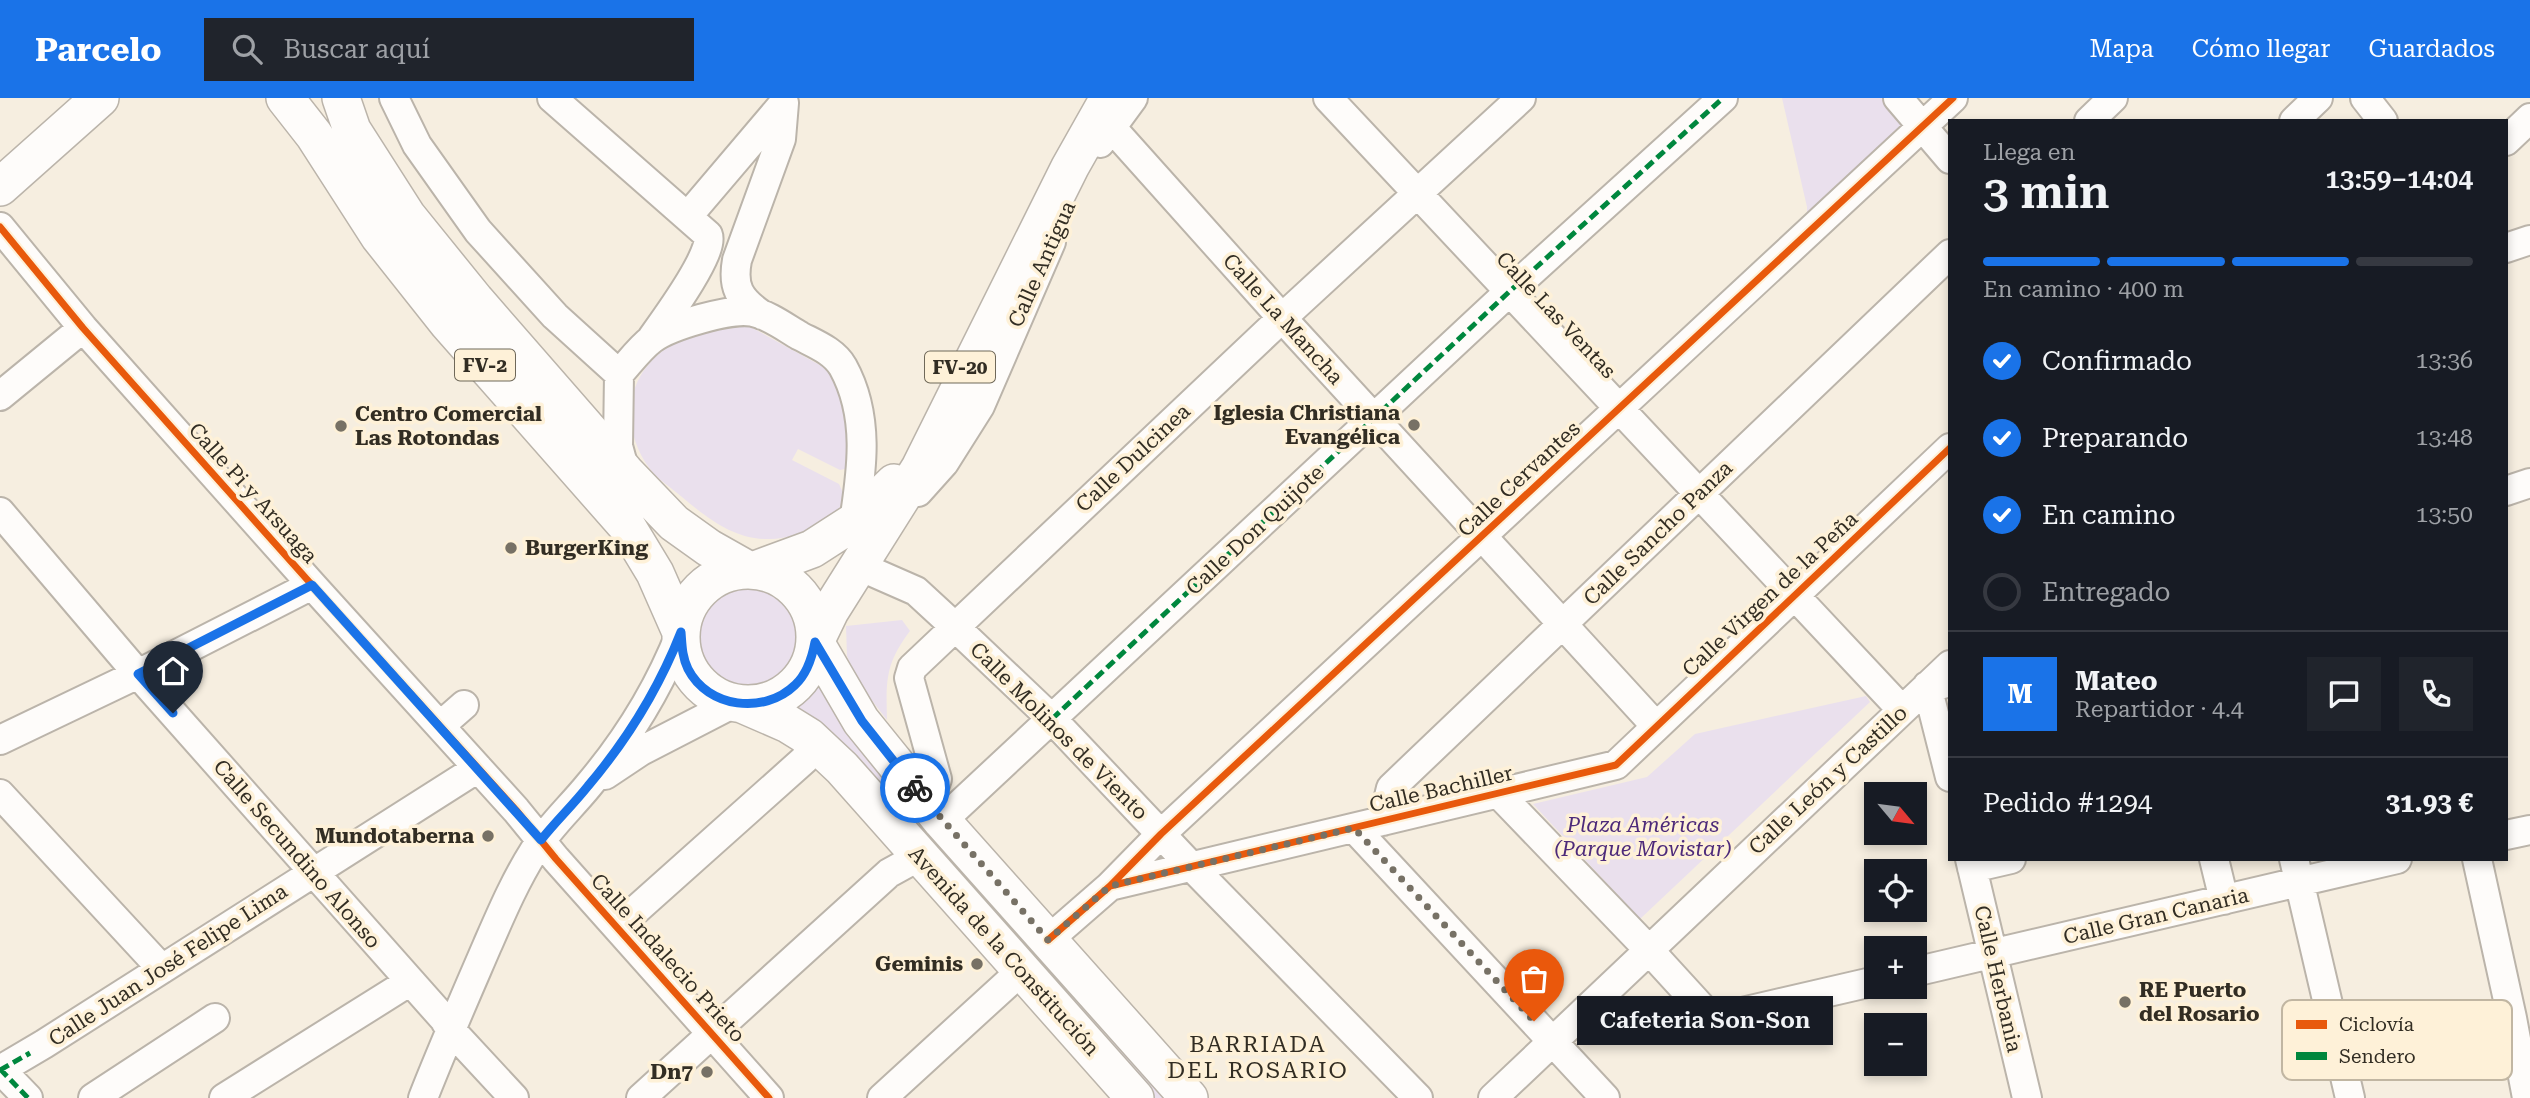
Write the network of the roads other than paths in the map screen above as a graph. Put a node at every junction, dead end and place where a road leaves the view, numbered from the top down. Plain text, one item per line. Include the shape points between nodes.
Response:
1 (285, 98) edge
2 (341, 98) edge
3 (394, 98) edge
4 (552, 98) edge
5 (1133, 98) edge
6 (1328, 98) edge
7 (1521, 98) edge
8 (1723, 98) edge
9 (1898, 98) edge
10 (1953, 98) edge
11 (2113, 98) edge
12 (2318, 98) edge
13 (2365, 98) edge
14 (780, 101) edge
15 (99, 102) edge
16 (1105, 108) edge
17 (2530, 118) edge
18 (2091, 119) edge
19 (2296, 119) edge
20 (2382, 119) edge
21 (1922, 127) junction
22 (2508, 139) edge
23 (1948, 157) edge
24 (0, 187) edge
25 (1418, 193) junction
26 (688, 216) junction
27 (0, 227) edge
28 (2530, 240) edge
29 (2508, 247) edge
30 (1948, 256) edge
31 (1510, 291) junction
32 (762, 315) junction
33 (1282, 318) junction
34 (83, 328) junction
35 (652, 338) junction
36 (619, 374) junction
37 (0, 396) edge
38 (1620, 409) junction
39 (1374, 419) junction
40 (1948, 450) edge
41 (625, 472) junction
42 (2530, 483) edge
43 (2508, 490) edge
44 (1699, 493) junction
45 (0, 512) edge
46 (867, 527) junction
47 (1482, 537) junction
48 (859, 566) junction
49 (751, 570) junction
50 (312, 585) junction
51 (1794, 596) junction
52 (1562, 624) junction
53 (954, 626) junction
54 (681, 632) junction
55 (815, 642) junction
56 (1948, 668) edge
57 (138, 674) junction
58 (1938, 685) edge
59 (738, 703) junction
60 (464, 705) dead end
61 (1902, 710) junction
62 (1052, 719) junction
63 (440, 726) junction
64 (1655, 726) junction
65 (809, 737) junction
66 (0, 740) edge
67 (1948, 762) edge
68 (1616, 765) joint
69 (478, 768) junction
70 (588, 787) junction
71 (1499, 793) junction
72 (0, 794) edge
73 (1193, 805) junction
74 (934, 811) junction
75 (1383, 821) junction
76 (1354, 828) junction
77 (2530, 830) edge
78 (1161, 834) junction
79 (2508, 835) edge
80 (541, 840) junction
81 (922, 858) junction
82 (1995, 861) edge
83 (2214, 861) edge
84 (2380, 861) edge
85 (2478, 861) edge
86 (1971, 864) edge
87 (1190, 865) junction
88 (2297, 871) edge
89 (313, 873) junction
90 (1110, 886) junction
91 (2224, 900) junction
92 (618, 926) junction
93 (1048, 940) junction
94 (1648, 949) junction
95 (1992, 954) junction
96 (162, 969) junction
97 (1927, 969) edge
98 (1021, 971) junction
99 (409, 982) junction
100 (1864, 984) edge
101 (2327, 1000) edge
102 (2521, 1017) edge
103 (215, 1018) dead end
104 (450, 1029) junction
105 (712, 1033) junction
106 (1552, 1040) junction
107 (0, 1069) edge
108 (2346, 1080) edge
109 (2023, 1097) edge
110 (28, 1098) edge
111 (93, 1098) edge
112 (224, 1098) edge
113 (423, 1098) edge
114 (514, 1098) edge
115 (641, 1098) edge
116 (769, 1098) edge
117 (882, 1098) edge
118 (1135, 1098) edge
119 (1189, 1098) edge
120 (1419, 1098) edge
121 (1493, 1098) edge
122 (1605, 1098) edge
123 (2350, 1098) edge
124 (2527, 1098) edge

1 - 54 main road, FV-2 via 379,236 626,525 655,573
2 - 41 main road, FV-2 via 352,130 407,216
3 - 36 street via 417,145 478,230 555,316
4 - 26 street
5 - 16 street
6 - 25 street, Calle Las Ventas
7 - 25 street, Calle Dulcinea
8 - 31 street, Calle Don Quijote
9 - 21 street
10 - 21 street, Calle Cervantes
11 - 18 street
12 - 19 street
13 - 20 street
14 - 26 street
14 - 32 street via 781,139 734,276 741,297
15 - 24 main road
16 - 33 street, Calle La Mancha
16 - 46 main road, FV-20 via 1070,167 936,438
17 - 22 street
21 - 23 street
21 - 38 street, Calle Cervantes
25 - 31 street, Calle Las Ventas
25 - 33 street, Calle Dulcinea
26 - 35 street via 708,235 710,244
27 - 34 street, Calle Pi y Arsuaga
28 - 29 street
30 - 44 street, Calle Sancho Panza
31 - 38 street, Calle Las Ventas
31 - 39 street, Calle Don Quijote
32 - 35 street via 752,311 715,315
32 - 46 street via 827,351 842,366 861,421
33 - 39 street, Calle La Mancha
33 - 53 street, Calle Dulcinea
34 - 37 street
34 - 50 street, Calle Pi y Arsuaga
35 - 36 street
36 - 41 street via 618,446
38 - 44 street, Calle Las Ventas
38 - 47 street, Calle Cervantes
39 - 47 street, Calle La Mancha
39 - 62 street, Calle Don Quijote
40 - 51 street, Calle Virgen de la Peña
41 - 49 main road, FV-2 via 674,523
42 - 43 street
44 - 51 street, Calle Las Ventas
44 - 52 street, Calle Sancho Panza
45 - 57 street, Calle Secundino Alonso
46 - 48 main road, FV-20
46 - 49 main road, FV-20
47 - 52 street, Calle La Mancha
47 - 73 street, Calle Cervantes
48 - 53 street, Calle Molinos de Viento via 916,591
48 - 55 main road, FV-20
49 - 54 main road via 731,572 698,592
49 - 55 main road via 783,579 799,593 810,611
50 - 57 street
50 - 63 street, Calle Pi y Arsuaga
51 - 61 street, Calle Las Ventas
51 - 64 street, Calle Virgen de la Peña
52 - 64 street, Calle La Mancha
52 - 75 street, Calle Sancho Panza via 1391,788
53 - 62 street, Calle Molinos de Viento
53 - 74 street, Calle Dulcinea via 912,668 909,678 937,779
54 - 59 main road via 682,652 694,677 715,696
54 - 70 street via 648,703
55 - 59 main road via 808,667 795,685 758,704
55 - 74 main road, Avenida de la Constitución via 862,721
56 - 58 street, Calle León y Castillo
57 - 66 street
57 - 89 street, Calle Secundino Alonso
58 - 61 street, Calle León y Castillo
58 - 67 street
59 - 65 main road, Avenida de la Constitución
59 - 70 street via 641,751
60 - 63 street
61 - 94 street, Calle León y Castillo
62 - 74 street, Calle Don Quijote
62 - 78 street, Calle Molinos de Viento
63 - 69 street, Calle Pi y Arsuaga
64 - 68 street, Calle Virgen de la Peña
65 - 81 main road, Avenida de la Constitución
65 - 92 street via 805,759
68 - 71 street, Calle Bachiller
69 - 80 street, Calle Pi y Arsuaga
69 - 89 street, Calle Juan José Felipe Lima
70 - 80 street
71 - 75 street, Calle Bachiller
71 - 94 street
72 - 96 street
73 - 78 street, Calle Cervantes
73 - 87 street via 1185,831
74 - 93 main road, Avenida de la Constitución
75 - 76 street, Calle Bachiller
76 - 87 street, Calle Bachiller
76 - 106 street
77 - 79 street
78 - 87 street, Calle Molinos de Viento
78 - 90 street, Calle Cervantes
80 - 92 street, Calle Indalecio Prieto
80 - 104 street
81 - 98 main road, Avenida de la Constitución
81 - 105 street via 889,873
82 - 86 street
83 - 91 street
84 - 88 street, Calle Gran Canaria
85 - 102 street
86 - 95 street, Calle Herbania
87 - 90 street, Calle Bachiller
87 - 120 street, Calle Molinos de Viento
88 - 91 street, Calle Gran Canaria
88 - 101 street
89 - 96 street, Calle Juan José Felipe Lima
89 - 99 street, Calle Secundino Alonso
90 - 93 street, Calle Bachiller
91 - 95 street, Calle Gran Canaria
92 - 105 street, Calle Indalecio Prieto
93 - 119 main road, Avenida de la Constitución
94 - 100 street via 1712,1019
94 - 106 street, Calle León y Castillo
95 - 97 street, Calle Gran Canaria
95 - 109 street, Calle Herbania
96 - 107 street, Calle Juan José Felipe Lima
98 - 117 street
98 - 118 main road, Avenida de la Constitución
99 - 104 street, Calle Secundino Alonso
99 - 112 street
102 - 124 street
103 - 111 street
104 - 113 street
104 - 114 street, Calle Secundino Alonso
105 - 115 street
105 - 116 street, Calle Indalecio Prieto
106 - 121 street, Calle León y Castillo
106 - 122 street
107 - 110 street
108 - 123 street

